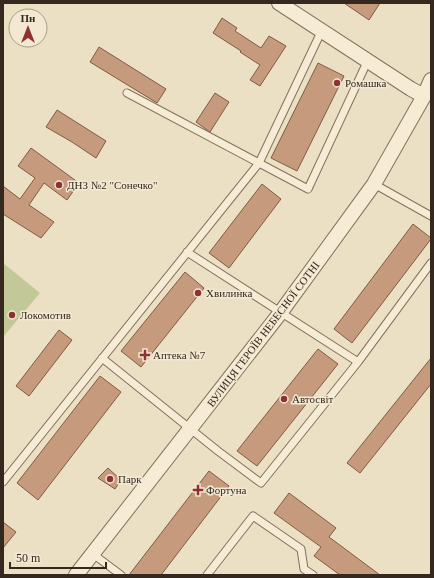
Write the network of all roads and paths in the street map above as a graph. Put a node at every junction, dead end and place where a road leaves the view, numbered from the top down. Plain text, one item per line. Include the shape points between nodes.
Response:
1 (279, 3) edge
2 (322, 30) junction
3 (368, 60) junction
4 (431, 80) edge
5 (127, 93) dead end
6 (424, 96) junction
7 (259, 163) junction
8 (374, 184) junction
9 (431, 216) edge
10 (187, 252) junction
11 (431, 263) edge
12 (281, 312) junction
13 (102, 358) junction
14 (358, 362) junction
15 (191, 429) junction
16 (3, 482) edge
17 (93, 554) junction
18 (76, 575) edge
19 (121, 575) edge
20 (208, 575) edge
21 (314, 575) edge

1 - 2 street
2 - 3 street
2 - 7 lane
3 - 6 street
3 - 7 lane via 308,189
4 - 6 street, ВУЛИЦЯ ГЕРОЇВ НЕБЕСНОЇ СОТНІ
5 - 7 lane
6 - 8 street, ВУЛИЦЯ ГЕРОЇВ НЕБЕСНОЇ СОТНІ
7 - 10 lane
8 - 9 lane
8 - 12 street, ВУЛИЦЯ ГЕРОЇВ НЕБЕСНОЇ СОТНІ
10 - 12 lane
10 - 13 lane
11 - 14 lane
12 - 14 lane
12 - 15 street, ВУЛИЦЯ ГЕРОЇВ НЕБЕСНОЇ СОТНІ
13 - 15 lane
13 - 16 lane
14 - 15 lane via 261,483
15 - 17 street, ВУЛИЦЯ ГЕРОЇВ НЕБЕСНОЇ СОТНІ
17 - 18 street, ВУЛИЦЯ ГЕРОЇВ НЕБЕСНОЇ СОТНІ
17 - 19 lane
20 - 21 lane via 253,516 301,549 304,569

